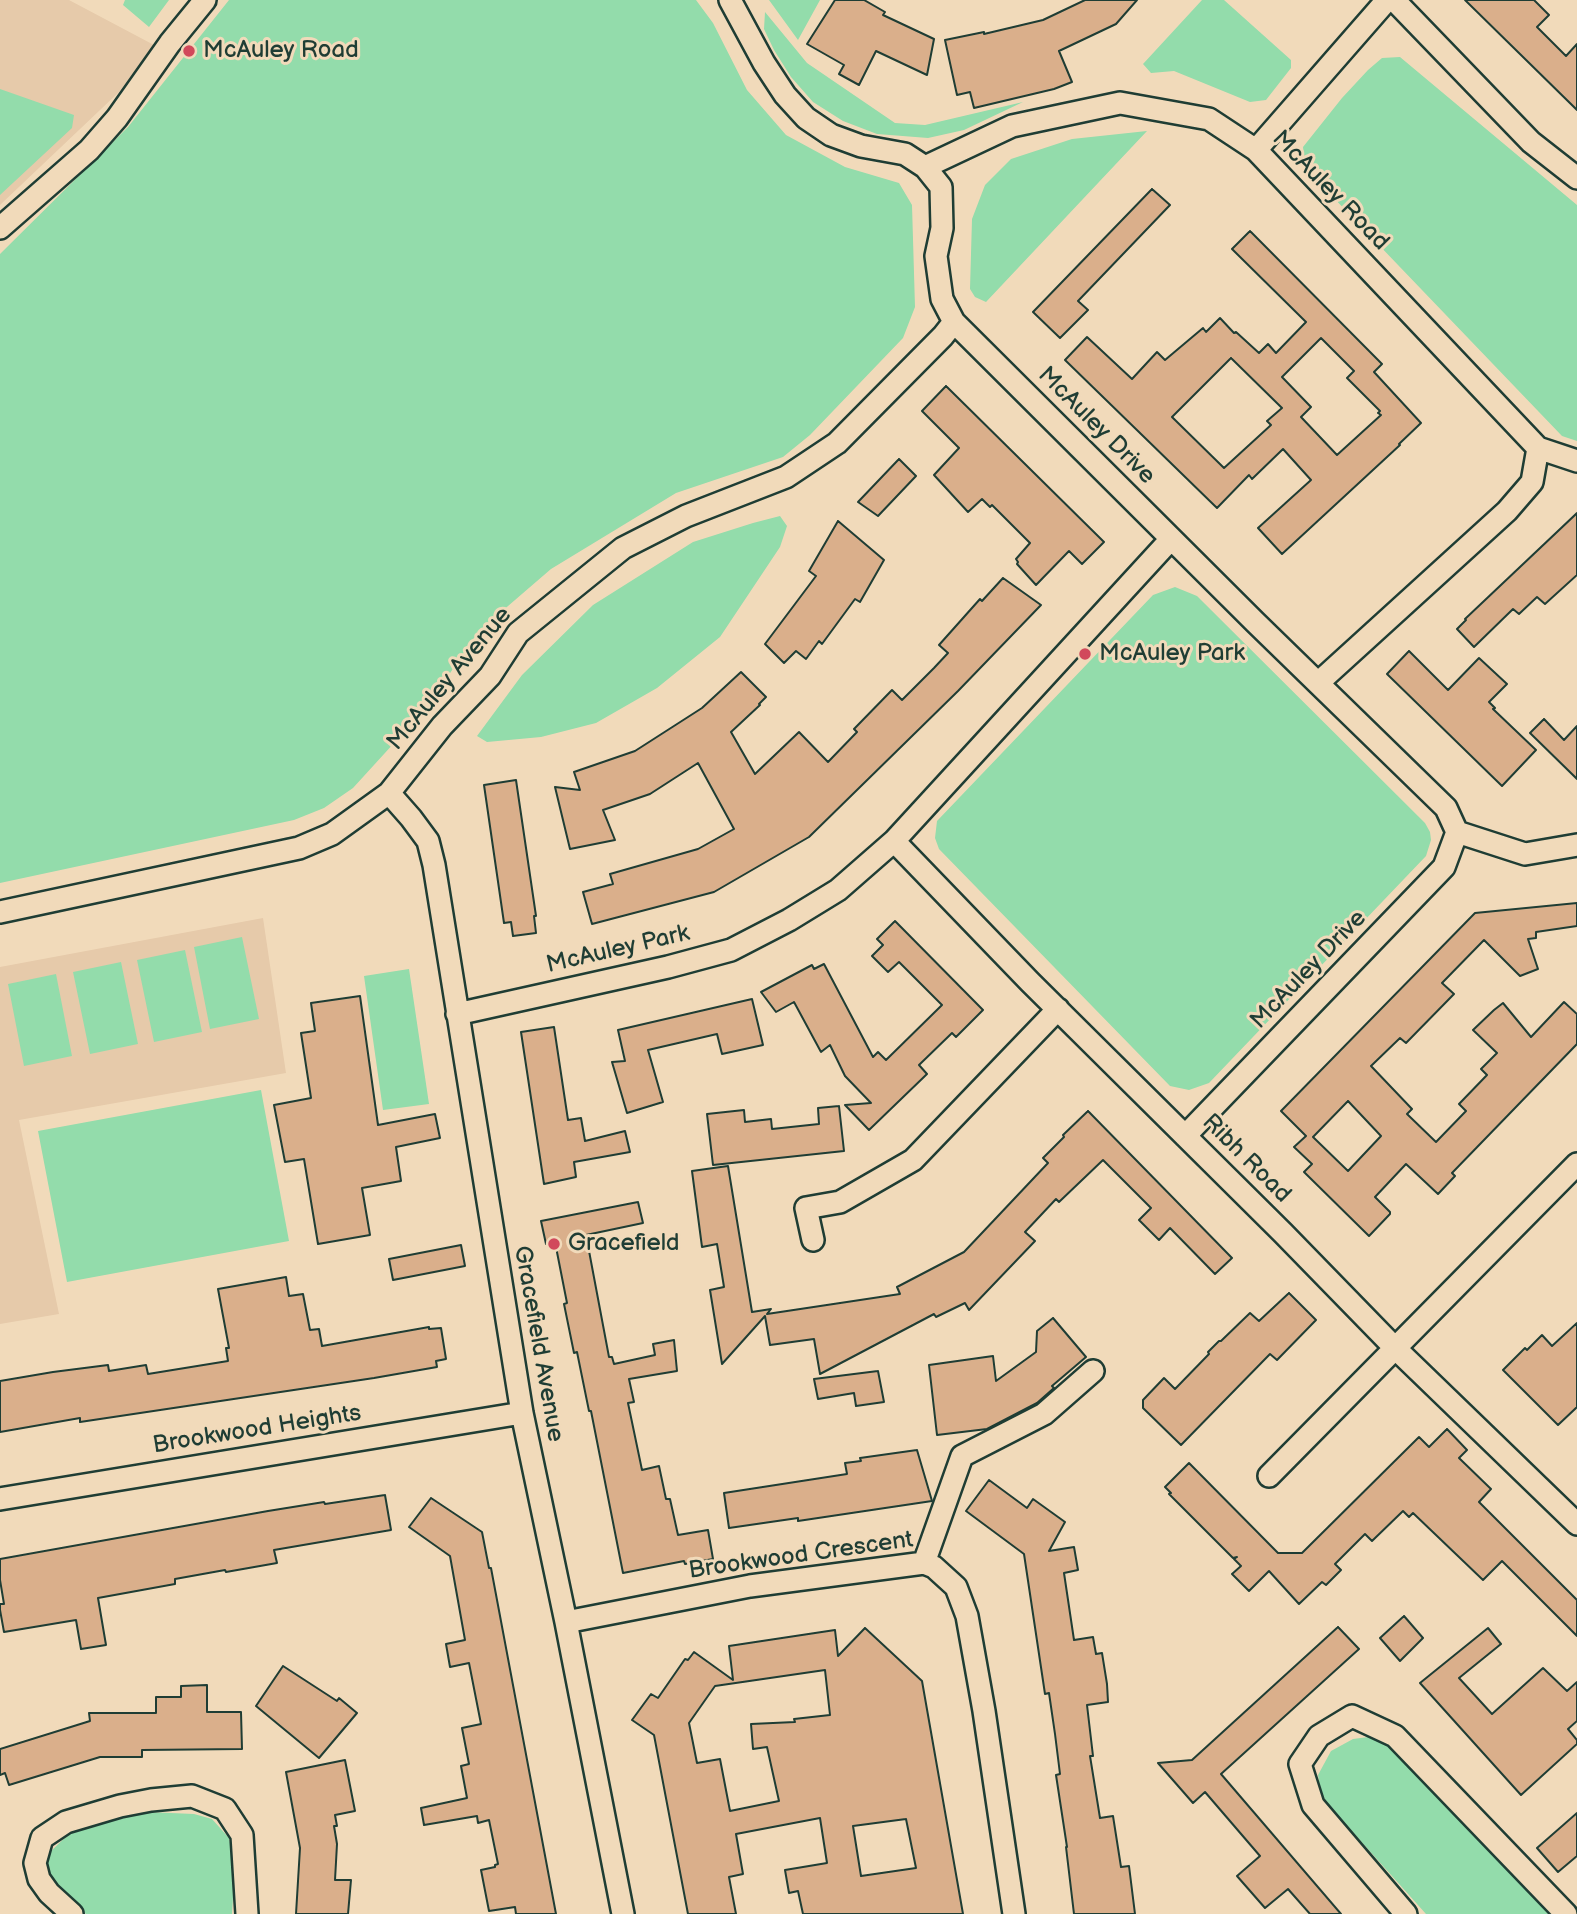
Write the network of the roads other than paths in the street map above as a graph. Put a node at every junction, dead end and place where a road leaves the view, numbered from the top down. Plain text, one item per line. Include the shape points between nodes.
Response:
1 (205, 0) edge
2 (730, 0) edge
3 (1387, 0) edge
4 (1394, 0) edge
5 (1256, 150) junction
6 (925, 167) junction
7 (1577, 178) edge
8 (0, 228) edge
9 (954, 322) junction
10 (1538, 448) junction
11 (1577, 461) edge
12 (1171, 539) junction
13 (1318, 682) junction
14 (389, 793) junction
15 (1457, 832) junction
16 (894, 841) junction
17 (1577, 845) edge
18 (0, 912) edge
19 (1058, 1009) junction
20 (457, 1014) junction
21 (1185, 1136) junction
22 (1577, 1164) edge
23 (813, 1240) dead end
24 (1395, 1348) junction
25 (1093, 1371) dead end
26 (522, 1413) junction
27 (1269, 1476) dead end
28 (0, 1499) edge
29 (1577, 1524) edge
30 (924, 1563) junction
31 (566, 1622) junction
32 (72, 1914) edge
33 (247, 1914) edge
34 (623, 1914) edge
35 (1014, 1914) edge
36 (1406, 1914) edge
37 (1566, 1914) edge

1 - 8 street via 89,150
2 - 6 street via 764,63 806,118 831,135 905,154
3 - 5 street
4 - 7 street via 1531,142
5 - 6 street, McAuley Road via 1209,119 1120,103 1012,126
5 - 10 street, McAuley Road
6 - 9 street, McAuley Drive via 941,187 942,228 936,256 942,299
9 - 12 street, McAuley Drive
9 - 14 street, McAuley Avenue via 837,443 786,477 686,516 623,548 518,633 490,676 442,726
10 - 11 street, McAuley Road
10 - 13 street via 1532,482 1507,511
12 - 13 street, McAuley Drive
12 - 16 street, McAuley Park
13 - 15 street, McAuley Drive via 1446,808
14 - 18 street, McAuley Avenue via 332,834 299,848
14 - 20 street, Gracefield Avenue via 428,841
15 - 17 street via 1525,854
15 - 21 street, McAuley Drive via 1444,867
16 - 19 street, Ribh Road
16 - 20 street, McAuley Park via 838,890 731,950
19 - 21 street, Ribh Road
19 - 23 street via 913,1160 840,1202 806,1208
20 - 26 street, Gracefield Avenue
21 - 24 street, Ribh Road
22 - 24 street
24 - 27 street
24 - 29 street, Ribh Road
25 - 30 street via 1044,1414 962,1456
26 - 28 street, Brookwood Heights
26 - 31 street, Gracefield Avenue
30 - 31 street, Brookwood Crescent via 750,1586
30 - 35 street, Brookwood Crescent via 956,1587 967,1616
31 - 34 street, Gracefield Avenue
32 - 33 street via 39,1879 35,1863 42,1838 66,1822 120,1806 192,1797 225,1809 242,1835
36 - 37 street via 1313,1805 1300,1764 1319,1736 1352,1716 1395,1736

